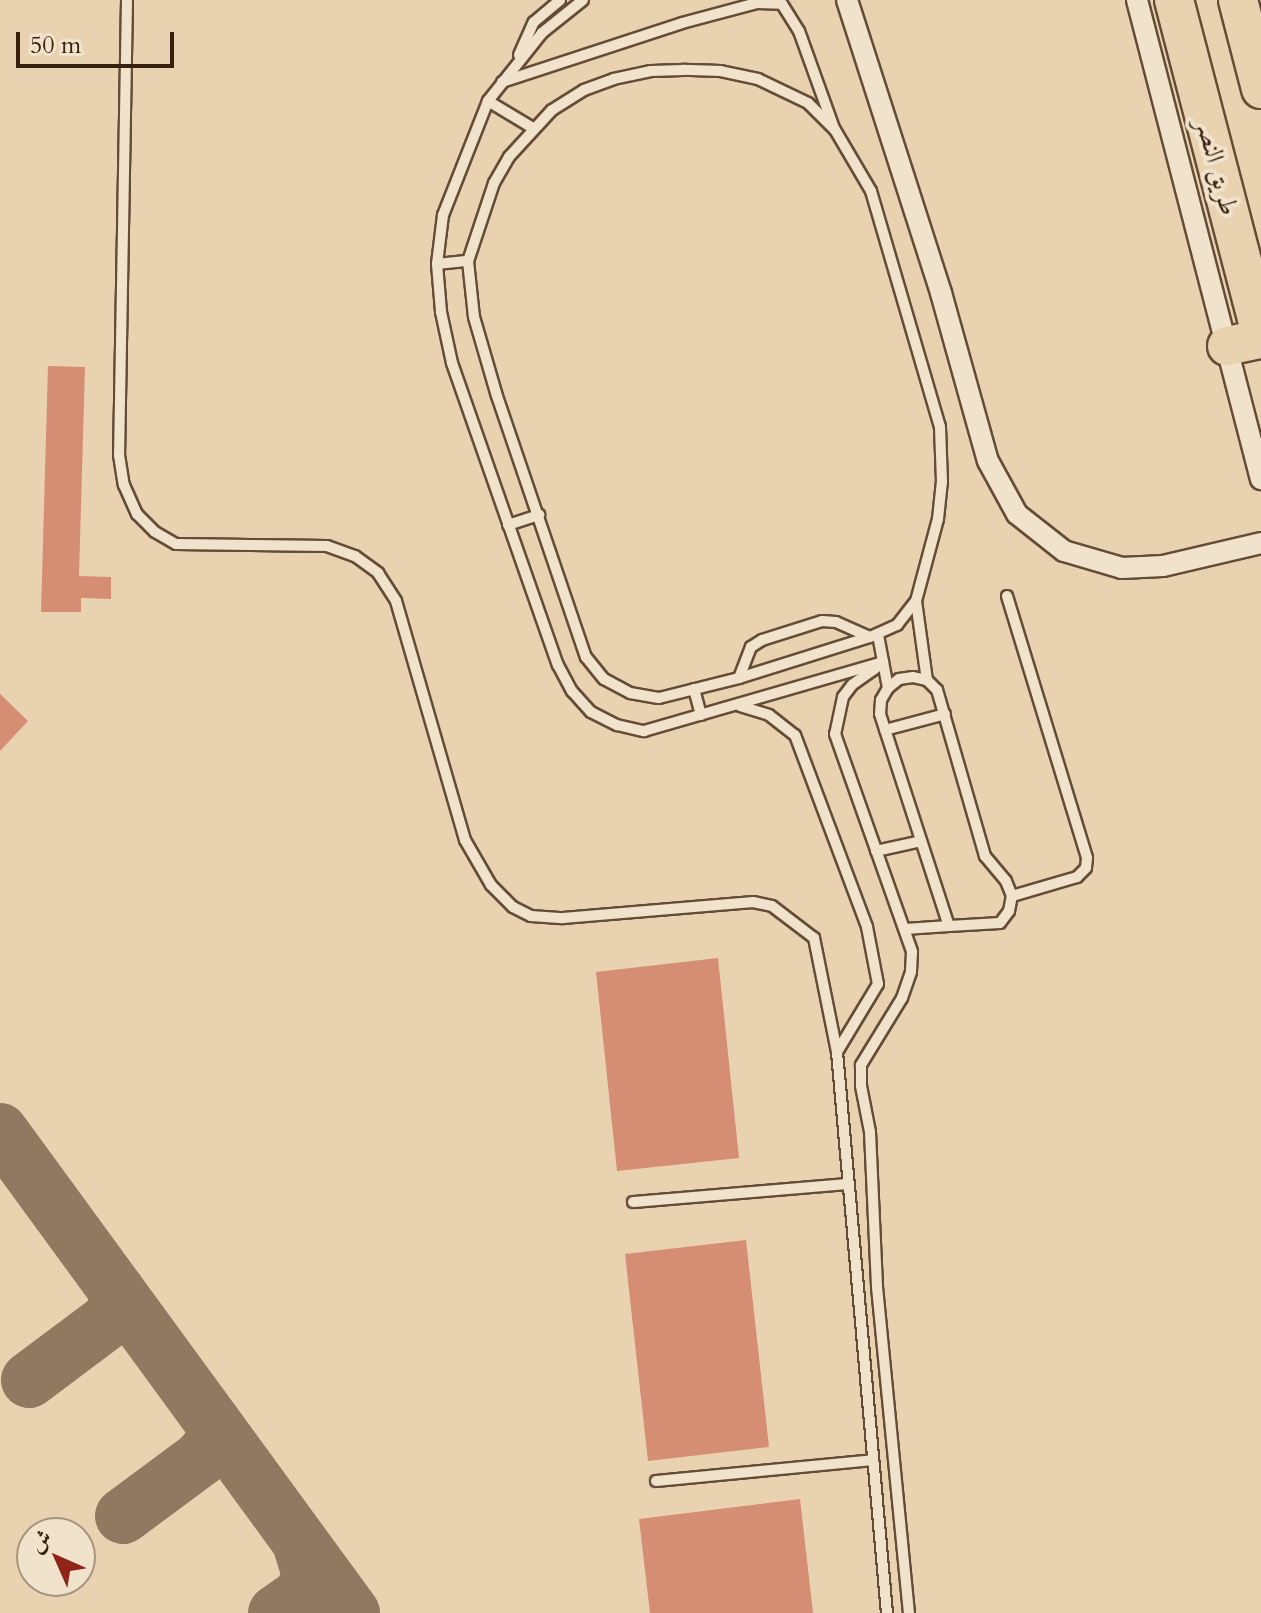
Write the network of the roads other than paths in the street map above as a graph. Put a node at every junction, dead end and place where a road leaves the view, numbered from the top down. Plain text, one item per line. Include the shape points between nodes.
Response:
1 (127, 0) edge
2 (560, 0) edge
3 (583, 0) edge
4 (847, 0) edge
5 (1137, 0) edge
6 (1174, 0) edge
7 (1238, 0) edge
8 (517, 60) junction
9 (502, 82) junction
10 (1261, 89) edge
11 (488, 101) junction
12 (533, 128) junction
13 (835, 130) junction
14 (468, 261) junction
15 (437, 264) junction
16 (1250, 340) edge
17 (1261, 479) edge
18 (539, 515) junction
19 (508, 525) junction
20 (1261, 543) edge
21 (1007, 596) dead end
22 (916, 601) junction
23 (874, 636) junction
24 (883, 662) junction
25 (739, 678) junction
26 (927, 680) junction
27 (888, 688) junction
28 (694, 689) junction
29 (738, 705) junction
30 (945, 714) junction
31 (701, 715) junction
32 (885, 730) junction
33 (921, 841) junction
34 (876, 851) junction
35 (1012, 896) junction
36 (949, 926) junction
37 (905, 929) junction
38 (837, 1052) junction
39 (848, 1184) junction
40 (633, 1202) dead end
41 (873, 1460) junction
42 (656, 1481) dead end
43 (887, 1613) edge
44 (909, 1613) edge

1 - 38 lane via 119,455 137,514 176,544 327,546 367,564 396,601 465,840 491,885 531,916 563,918 753,902 772,906 814,938
2 - 8 lane via 534,22
3 - 8 lane
4 - 20 street via 941,293 988,461 1017,514 1064,551 1122,568 1163,566
5 - 16 street
6 - 16 highway, طريق النصر
7 - 10 highway
8 - 9 lane
9 - 11 lane
9 - 13 lane via 697,19 757,3 782,4 799,31
11 - 12 lane
11 - 15 lane via 443,215
12 - 13 lane via 584,90 651,71 683,70 758,79 808,103
12 - 14 lane via 494,183
13 - 22 lane via 871,191 940,427 938,519
14 - 15 lane
14 - 18 lane via 474,317
15 - 19 lane via 452,363
16 - 17 street
18 - 19 lane
18 - 28 lane via 586,657 604,679 630,693 659,698
19 - 31 lane via 558,665 591,712 644,731
21 - 35 lane via 1087,858 1077,877
22 - 23 lane via 897,625
22 - 26 lane
23 - 24 lane
23 - 25 lane
23 - 25 lane via 822,621 751,647
24 - 27 lane
24 - 29 lane
24 - 34 lane via 843,697 835,734
25 - 28 lane
26 - 27 lane via 899,679
26 - 30 lane via 937,690
27 - 32 lane via 881,700
28 - 31 lane
29 - 31 lane
29 - 38 lane via 769,715 795,735 867,927 878,984
30 - 32 lane
30 - 35 lane via 985,856
32 - 33 lane
33 - 34 lane
33 - 36 lane
34 - 37 lane
35 - 36 lane via 1000,923
36 - 37 lane
37 - 44 lane via 911,972 902,998 861,1065 861,1086 870,1132 877,1287
38 - 39 lane
39 - 40 lane
39 - 41 lane
41 - 42 lane
41 - 43 lane

